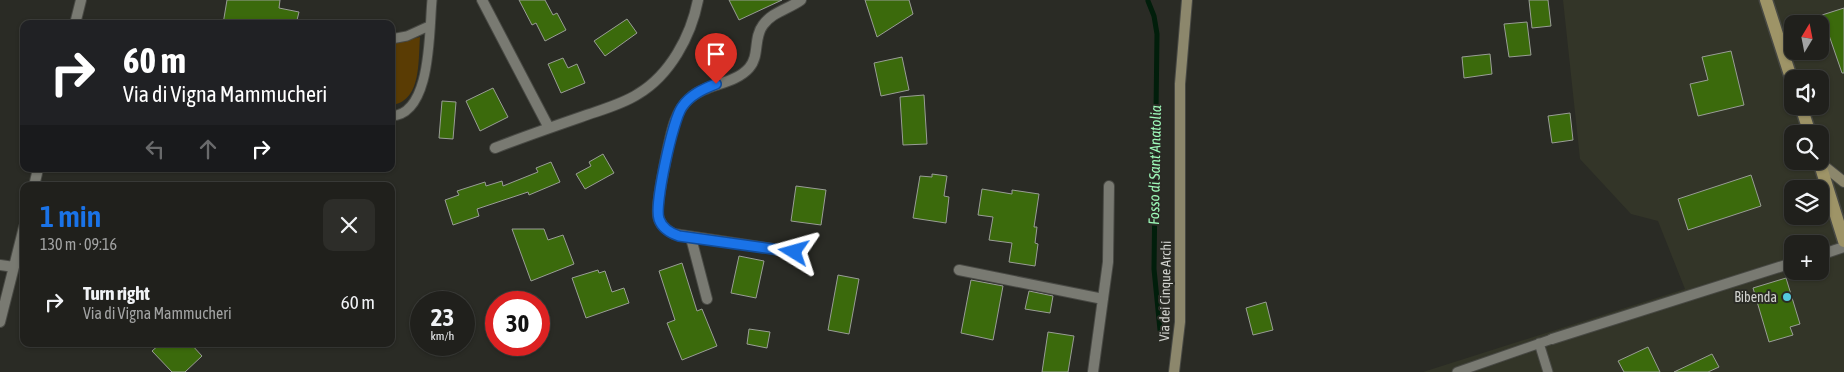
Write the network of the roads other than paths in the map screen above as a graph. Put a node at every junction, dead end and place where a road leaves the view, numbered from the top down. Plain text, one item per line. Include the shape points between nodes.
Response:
1 (81, 0) edge
2 (432, 0) edge
3 (482, 0) edge
4 (698, 0) edge
5 (801, 0) edge
6 (1187, 0) edge
7 (1766, 0) edge
8 (76, 20) edge
9 (429, 26) junction
10 (395, 38) edge
11 (1788, 70) edge
12 (395, 115) edge
13 (549, 128) junction
14 (495, 148) dead end
15 (1829, 169) edge
16 (1822, 170) edge
17 (1844, 182) edge
18 (1109, 186) dead end
19 (1841, 220) edge
20 (691, 238) junction
21 (1844, 241) edge
22 (20, 243) edge
23 (1844, 247) edge
24 (794, 252) dead end
25 (1829, 252) edge
26 (0, 265) edge
27 (1784, 266) edge
28 (14, 268) junction
29 (959, 270) dead end
30 (707, 299) dead end
31 (1103, 299) junction
32 (0, 322) edge
33 (1552, 339) joint
34 (1540, 343) junction
35 (1093, 372) edge
36 (1174, 372) edge
37 (1457, 372) edge
38 (1548, 372) edge

1 - 8 street
2 - 9 lane
3 - 13 street
4 - 13 street via 677,53 652,85 632,98
5 - 20 street via 762,26 749,68 734,78 695,94 677,116 658,215 670,232
6 - 36 main road, Via dei Cinque Archi via 1180,76 1180,322
7 - 11 main road
9 - 10 lane
9 - 12 lane via 424,79 418,98 408,111
13 - 14 street
15 - 17 main road
16 - 19 main road
18 - 31 street via 1108,262
19 - 21 main road
20 - 24 street
20 - 30 street
22 - 28 street
23 - 25 street
26 - 28 street
27 - 33 street
28 - 32 street
29 - 31 street
31 - 35 street
33 - 34 lane
34 - 37 lane
34 - 38 lane

